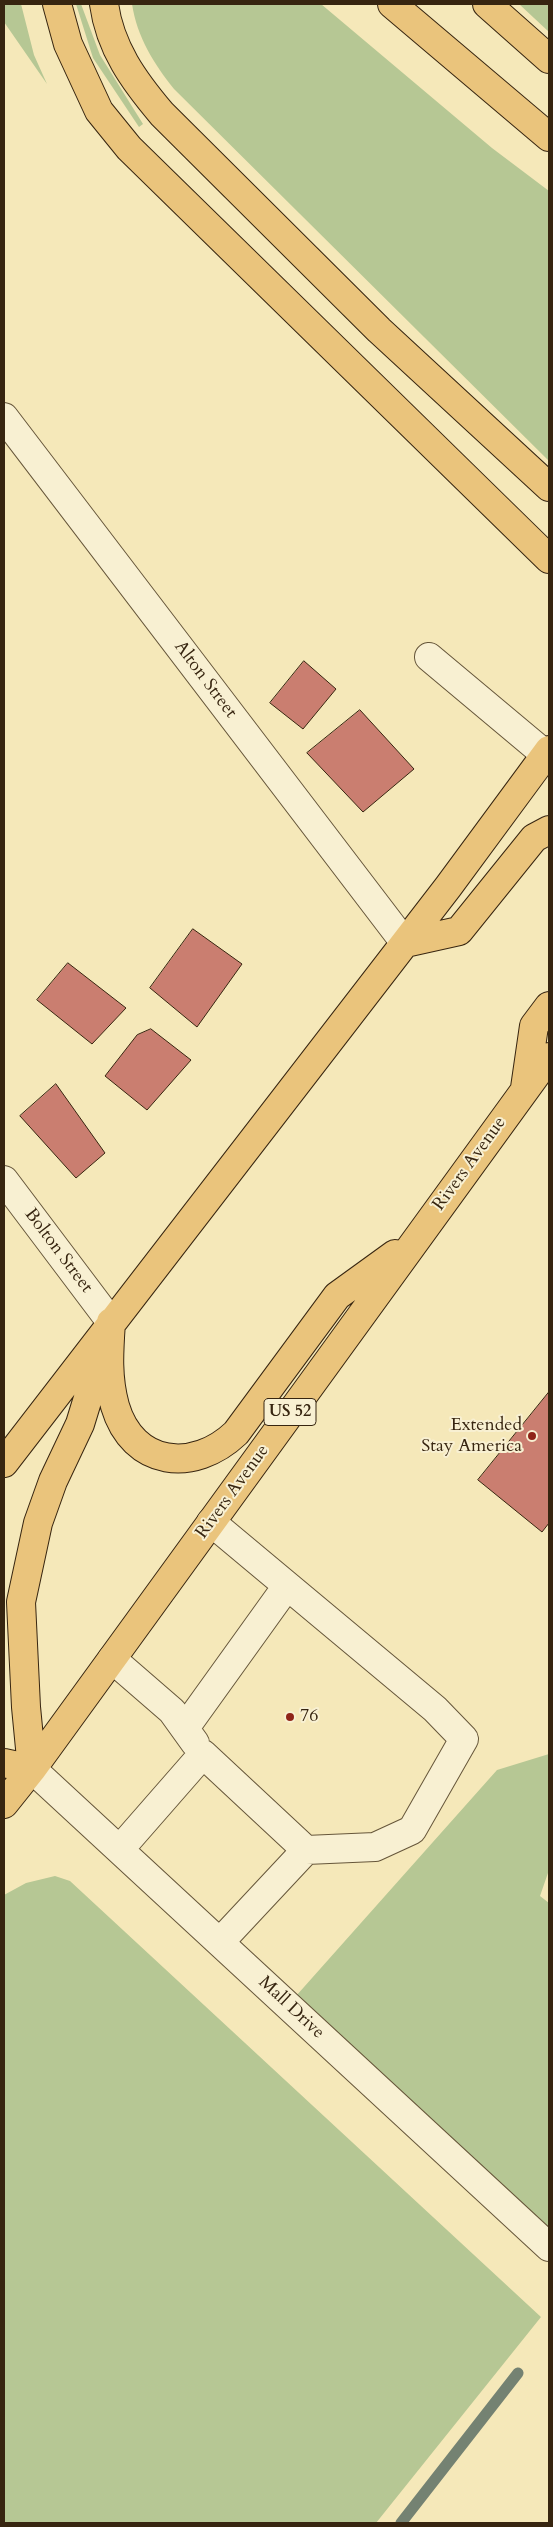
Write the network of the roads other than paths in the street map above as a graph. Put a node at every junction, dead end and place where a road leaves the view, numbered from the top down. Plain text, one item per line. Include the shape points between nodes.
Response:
1 (57, 4) edge
2 (104, 4) edge
3 (392, 4) edge
4 (487, 4) edge
5 (549, 59) edge
6 (549, 137) edge
7 (4, 417) edge
8 (549, 487) edge
9 (549, 559) edge
10 (429, 657) dead end
11 (547, 753) edge
12 (549, 830) edge
13 (405, 943) junction
14 (549, 1006) edge
15 (549, 1057) edge
16 (524, 1089) junction
17 (4, 1180) edge
18 (414, 1240) junction
19 (111, 1322) junction
20 (4, 1463) edge
21 (211, 1522) junction
22 (287, 1586) junction
23 (112, 1659) junction
24 (185, 1728) junction
25 (203, 1754) junction
26 (4, 1763) edge
27 (32, 1768) junction
28 (4, 1804) edge
29 (120, 1849) junction
30 (306, 1850) junction
31 (220, 1942) junction
32 (549, 2247) edge

1 - 9 main road via 68,44 98,111 129,148
2 - 8 main road via 116,49 136,82 162,114 379,330
3 - 6 main road
4 - 5 main road
7 - 13 street, Alton Street
10 - 11 street
11 - 13 main road
12 - 13 main road via 534,838 459,931
13 - 19 main road
14 - 16 main road via 534,1026
15 - 16 main road, Rivers Avenue / US 52
16 - 18 main road, Rivers Avenue / US 52
17 - 19 street, Bolton Street
18 - 19 main road via 337,1296 236,1433 221,1448 190,1459 167,1458 146,1450 128,1433 115,1407 108,1370
18 - 21 main road, Rivers Avenue / US 52
19 - 20 main road
19 - 27 main road via 80,1424 53,1481 38,1523 21,1602
21 - 22 street
21 - 23 main road, Rivers Avenue / US 52
22 - 24 street
22 - 30 street via 435,1709 464,1738 412,1830 375,1847
23 - 24 street via 172,1711
23 - 27 main road, Rivers Avenue / US 52
24 - 25 street
25 - 29 street
25 - 30 street
26 - 27 main road
27 - 28 main road, Rivers Avenue / US 52
27 - 29 street, Mall Drive
29 - 31 street, Mall Drive
30 - 31 street
31 - 32 street, Mall Drive

